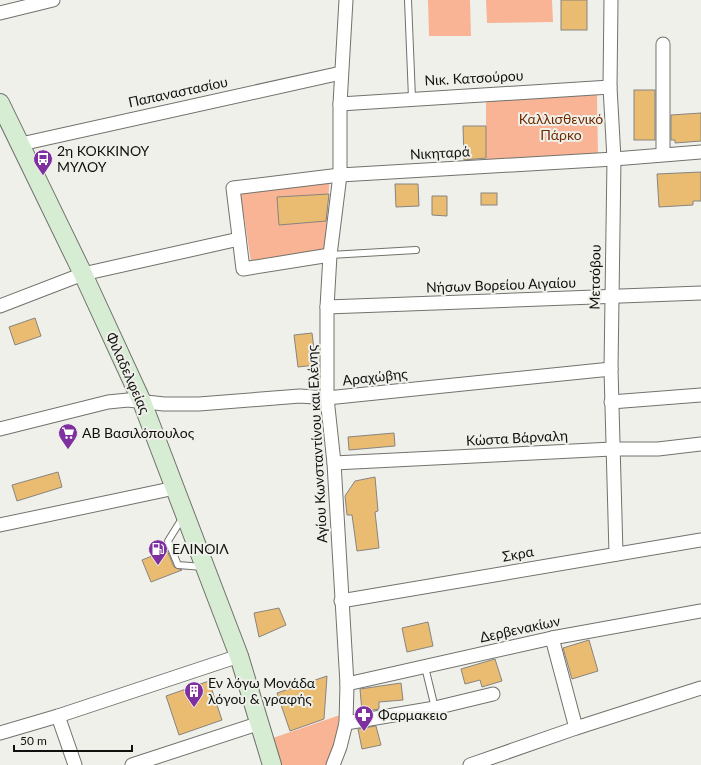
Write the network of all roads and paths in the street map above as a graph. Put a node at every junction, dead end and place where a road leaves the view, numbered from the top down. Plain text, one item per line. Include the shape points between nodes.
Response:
1 (53, 0) edge
2 (346, 0) edge
3 (408, 0) edge
4 (611, 0) edge
5 (0, 12) edge
6 (663, 44) dead end
7 (341, 73) junction
8 (610, 87) junction
9 (412, 98) junction
10 (0, 103) edge
11 (340, 104) junction
12 (21, 144) junction
13 (701, 152) edge
14 (663, 154) junction
15 (614, 159) junction
16 (340, 175) junction
17 (239, 239) junction
18 (416, 250) dead end
19 (330, 255) junction
20 (83, 274) junction
21 (701, 293) edge
22 (611, 296) junction
23 (0, 306) edge
24 (327, 307) junction
25 (611, 369) junction
26 (701, 395) edge
27 (327, 398) junction
28 (142, 402) junction
29 (611, 402) junction
30 (0, 429) edge
31 (701, 444) edge
32 (612, 449) junction
33 (334, 463) junction
34 (175, 488) junction
35 (185, 514) junction
36 (0, 525) edge
37 (701, 540) edge
38 (616, 554) junction
39 (206, 568) junction
40 (341, 601) junction
41 (701, 611) edge
42 (552, 638) junction
43 (239, 656) junction
44 (425, 667) junction
45 (347, 684) junction
46 (701, 688) edge
47 (493, 694) dead end
48 (435, 708) junction
49 (58, 716) junction
50 (346, 723) junction
51 (260, 724) junction
52 (576, 728) junction
53 (0, 733) edge
54 (75, 765) edge
55 (132, 765) edge
56 (272, 765) edge
57 (333, 765) edge
58 (470, 765) edge

1 - 5 street
2 - 7 street, Αγίου Κωνσταντίνου και Ελένης
3 - 9 lane
4 - 8 street, Μετσόβου
6 - 14 street
7 - 11 street, Αγίου Κωνσταντίνου και Ελένης
7 - 12 street, Παπαναστασίου
8 - 9 street, Νικ. Κατσούρου
8 - 15 street, Μετσόβου
9 - 11 street, Νικ. Κατσούρου
10 - 12 main road, Φιλαδελφείας
11 - 16 street, Αγίου Κωνσταντίνου και Ελένης
12 - 20 main road, Φιλαδελφείας
13 - 14 street, Νικηταρά
14 - 15 street, Νικηταρά
15 - 16 street, Νικηταρά
15 - 22 street, Μετσόβου
16 - 17 street, Νικηταρά via 233,188
16 - 19 street, Αγίου Κωνσταντίνου και Ελένης
17 - 19 street, Νικηταρά via 243,269
17 - 20 street
18 - 19 lane
19 - 24 street, Αγίου Κωνσταντίνου και Ελένης
20 - 23 street
20 - 28 main road, Φιλαδελφείας
21 - 22 street, Νήσων Βορείου Αιγαίου
22 - 24 street, Νήσων Βορείου Αιγαίου
22 - 25 street, Μετσόβου
24 - 27 street, Αγίου Κωνσταντίνου και Ελένης
25 - 27 street, Αραχώβης
25 - 29 street, Μετσόβου
26 - 29 street
27 - 28 street, Αραχώβης via 300,396 199,404
27 - 33 street, Αγίου Κωνσταντίνου και Ελένης
28 - 30 street, Αραχώβης via 108,402
28 - 34 main road, Φιλαδελφείας
29 - 32 street, Μετσόβου
31 - 32 street, Κώστα Βάρναλη via 658,449
32 - 33 street, Κώστα Βάρναλη
32 - 38 street, Μετσόβου
33 - 40 street, Αγίου Κωνσταντίνου και Ελένης
34 - 35 main road, Φιλαδελφείας
34 - 36 street
35 - 39 main road, Φιλαδελφείας
35 - 39 lane via 168,541 178,565
37 - 38 street, Σκρα
38 - 40 street, Σκρα
39 - 43 main road, Φιλαδελφείας
40 - 45 street, Αγίου Κωνσταντίνου και Ελένης
41 - 42 street, Δερβενακίων
42 - 44 street, Δερβενακίων
42 - 52 street
43 - 49 street
43 - 51 main road, Φιλαδελφείας
44 - 45 street, Δερβενακίων
44 - 48 lane
45 - 50 street, Αγίου Κωνσταντίνου και Ελένης
46 - 52 street
47 - 48 street
48 - 50 street
49 - 53 street
49 - 54 street
50 - 57 street, Αγίου Κωνσταντίνου και Ελένης
51 - 55 street
51 - 56 main road, Φιλαδελφείας
52 - 58 street

